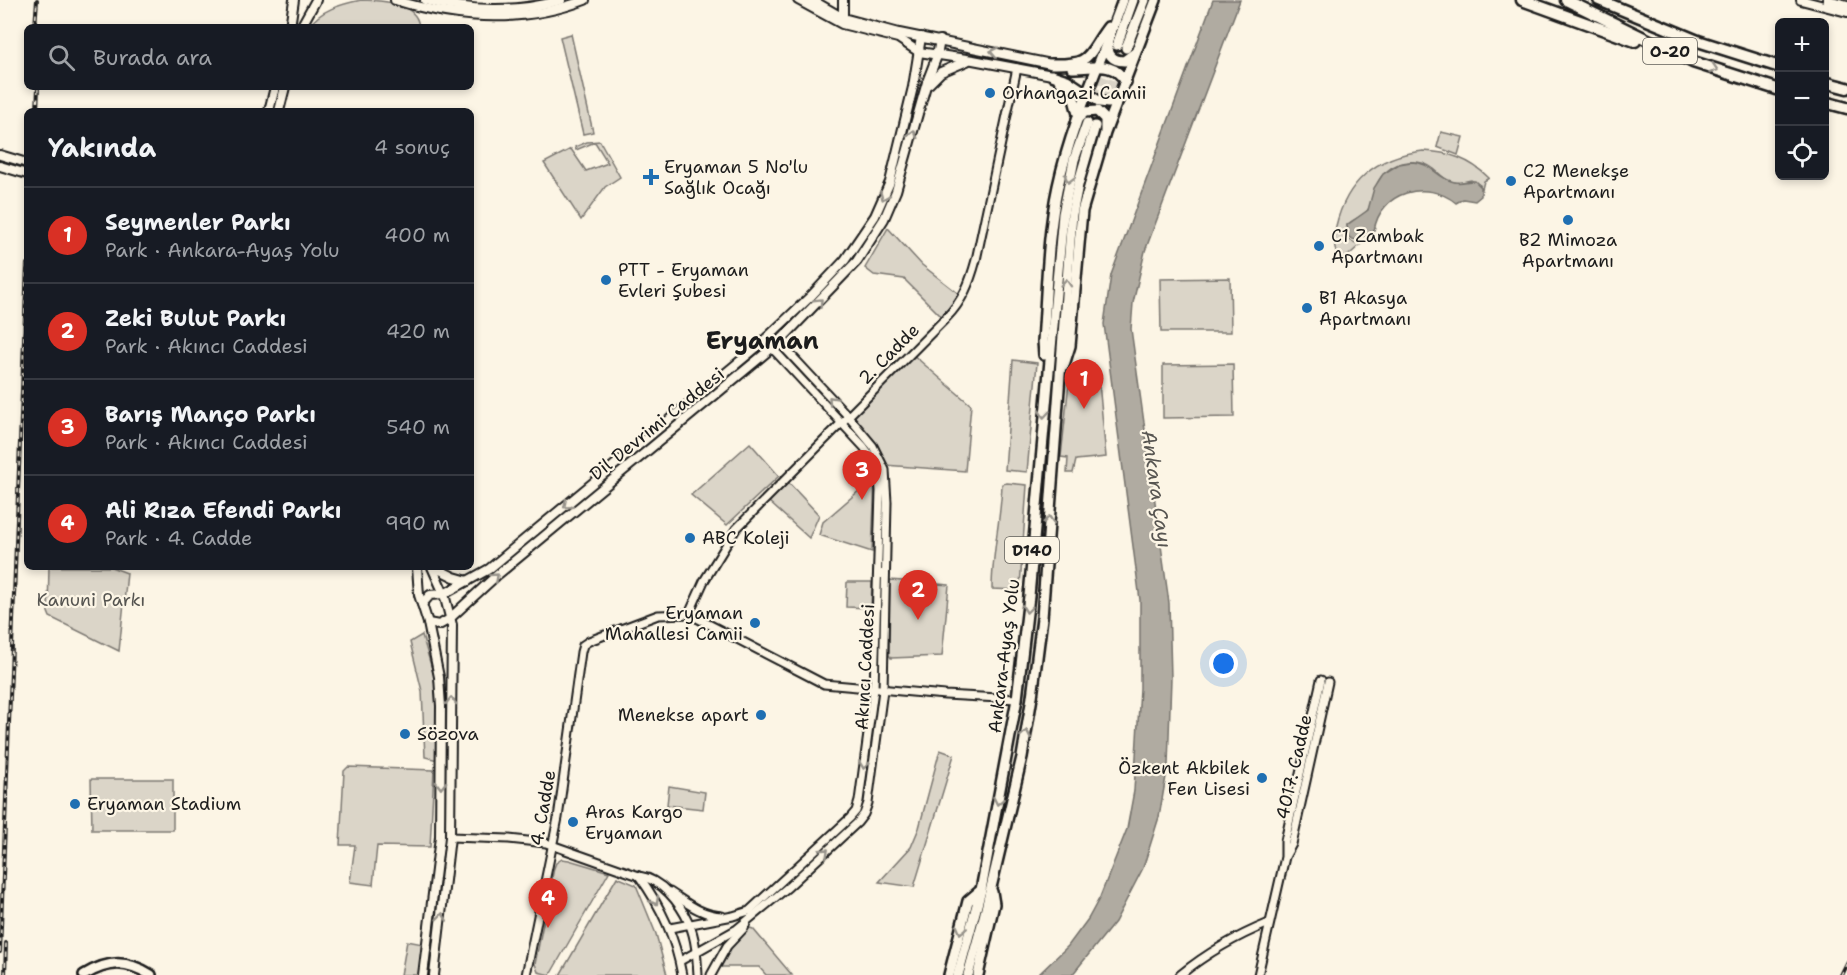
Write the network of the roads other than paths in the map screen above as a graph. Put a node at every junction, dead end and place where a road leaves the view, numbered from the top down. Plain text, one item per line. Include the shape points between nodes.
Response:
1 (294, 0) edge
2 (316, 0) edge
3 (396, 0) edge
4 (425, 0) edge
5 (561, 0) edge
6 (585, 0) edge
7 (798, 0) edge
8 (812, 0) edge
9 (838, 0) edge
10 (843, 0) edge
11 (1123, 0) edge
12 (1133, 0) edge
13 (1145, 0) edge
14 (1156, 0) edge
15 (1522, 0) edge
16 (1566, 0) edge
17 (1599, 0) edge
18 (1801, 0) edge
19 (1827, 0) edge
20 (1847, 5) edge
21 (1847, 12) edge
22 (840, 16) junction
23 (1117, 16) junction
24 (290, 24) edge
25 (303, 24) edge
26 (921, 37) junction
27 (1108, 38) junction
28 (940, 40) junction
29 (1138, 49) junction
30 (919, 52) junction
31 (938, 56) junction
32 (973, 60) junction
33 (1694, 62) junction
34 (1051, 64) junction
35 (1775, 66) edge
36 (1017, 68) junction
37 (1095, 68) junction
38 (1052, 75) junction
39 (1126, 82) junction
40 (1829, 83) edge
41 (1847, 88) edge
42 (1775, 89) edge
43 (274, 90) edge
44 (284, 90) edge
45 (925, 90) junction
46 (1086, 92) junction
47 (1118, 101) junction
48 (1829, 103) edge
49 (270, 108) edge
50 (280, 108) edge
51 (1847, 108) edge
52 (1077, 118) junction
53 (1105, 133) junction
54 (0, 155) edge
55 (24, 162) edge
56 (0, 166) edge
57 (24, 173) edge
58 (771, 334) junction
59 (775, 345) junction
60 (757, 347) junction
61 (765, 355) junction
62 (1047, 380) junction
63 (1059, 382) junction
64 (845, 419) junction
65 (417, 570) edge
66 (434, 570) edge
67 (439, 570) edge
68 (881, 574) junction
69 (468, 581) junction
70 (444, 594) junction
71 (422, 604) junction
72 (689, 614) junction
73 (451, 616) junction
74 (428, 623) junction
75 (1325, 681) dead end
76 (874, 689) junction
77 (883, 690) junction
78 (1017, 699) junction
79 (450, 837) junction
80 (552, 845) junction
81 (639, 876) junction
82 (992, 883) junction
83 (786, 884) junction
84 (667, 890) junction
85 (981, 890) junction
86 (733, 916) junction
87 (746, 920) junction
88 (689, 923) junction
89 (1269, 923) junction
90 (670, 928) junction
91 (697, 952) junction
92 (680, 961) junction
93 (84, 975) edge
94 (151, 975) edge
95 (423, 975) edge
96 (434, 975) edge
97 (526, 975) edge
98 (682, 975) edge
99 (698, 975) edge
100 (711, 975) edge
101 (949, 975) edge
102 (958, 975) edge
103 (968, 975) edge
104 (978, 975) edge
105 (1180, 975) edge
106 (1258, 975) edge

1 - 24 main road
2 - 25 main road
3 - 6 main road via 455,15 497,18 551,12
4 - 5 main road via 497,9
7 - 30 main road via 842,24 898,38
8 - 22 main road
9 - 22 main road
10 - 22 main road
11 - 23 main road
12 - 13 main road via 1121,46
14 - 29 main road
15 - 33 highway
16 - 33 highway, O-20
17 - 35 highway, O-20
18 - 21 main road
19 - 20 main road
22 - 26 main road
23 - 27 main road
23 - 34 main road via 1085,60
26 - 28 main road
26 - 30 main road, Dil Devrimi Caddesi
27 - 29 main road via 1109,54 1115,60 1127,60
27 - 37 main road
28 - 31 main road, Dil Devrimi Caddesi
34 -> 28 main road
29 - 39 main road
30 - 31 main road
30 -> 58 main road, Dil Devrimi Caddesi via 892,173 875,216 846,260
31 - 32 main road
31 - 45 main road, Dil Devrimi Caddesi
32 - 36 main road
32 - 45 main road via 941,72
33 -> 42 highway, O-20
34 - 37 main road
36 - 38 main road
36 - 64 street, 2. Cadde via 976,260 965,292 951,314
37 - 39 main road via 1114,68
37 - 46 main road
38 - 46 main road
38 - 52 main road via 1073,95
39 - 47 main road
40 - 41 highway
43 - 49 main road
44 - 50 main road
59 -> 45 main road, Dil Devrimi Caddesi via 857,261 884,219
46 - 47 main road via 1100,102
46 - 52 main road
47 - 53 main road
48 - 51 highway
52 - 53 main road via 1097,111 1105,119
52 - 62 main road via 1053,219 1043,341
53 - 63 main road via 1082,212 1070,346
54 - 55 main road
56 - 57 main road
58 - 59 main road
58 - 60 main road, Dil Devrimi Caddesi
59 - 61 main road, Dil Devrimi Caddesi
59 - 64 street, Akıncı Caddesi
60 - 61 main road
60 -> 69 main road, Dil Devrimi Caddesi via 489,569
73 -> 61 main road, Dil Devrimi Caddesi
63 -> 62 main road, Ankara-Ayaş Yolu / D140 via 1072,214 1091,125 1072,168 1063,214
62 -> 78 main road, Ankara-Ayaş Yolu / D140
82 -> 63 main road, Ankara-Ayaş Yolu / D140 via 1032,697 1042,618
64 - 68 street, Akıncı Caddesi via 873,446 885,470
64 - 72 street, 2. Cadde via 731,536
65 - 71 main road
66 - 70 main road
67 - 69 main road
68 - 76 street, Akıncı Caddesi
68 - 77 street, Akıncı Caddesi
69 - 70 main road, Dil Devrimi Caddesi
70 - 71 main road via 430,595
70 - 73 main road
71 - 74 main road
72 - 76 street via 817,681
72 - 80 street, 4. Cadde via 658,615 583,645
73 - 74 main road via 443,624
79 -> 73 main road
74 -> 95 main road via 440,677 441,764 439,850
75 - 89 street, 4017. Cadde via 1292,844 1285,857
76 - 77 street
76 -> 83 street, Akıncı Caddesi via 858,806
77 - 78 street
83 -> 77 street, Akıncı Caddesi via 864,813
78 -> 85 main road, Ankara-Ayaş Yolu / D140
79 - 80 street
96 -> 79 main road
80 - 81 street
80 - 97 street, 4. Cadde
81 - 84 street via 650,878
81 -> 90 street
82 - 103 main road, Ankara-Ayaş Yolu / D140
82 - 104 main road via 994,904
83 - 86 street, Akıncı Caddesi via 749,911
83 - 87 street, Akıncı Caddesi
84 - 86 street via 707,914
84 - 88 street
85 -> 101 main road via 968,901
85 - 102 main road, Ankara-Ayaş Yolu / D140
86 - 88 street, Akıncı Caddesi
87 - 91 street, Akıncı Caddesi
87 - 100 street
88 - 90 street, Akıncı Caddesi
88 - 91 street
89 - 105 street via 1232,940
89 - 106 street, 4017. Cadde
90 - 92 street
91 - 92 street, Akıncı Caddesi
91 - 99 street
92 - 98 street
93 - 94 main road via 101,966 120,963

